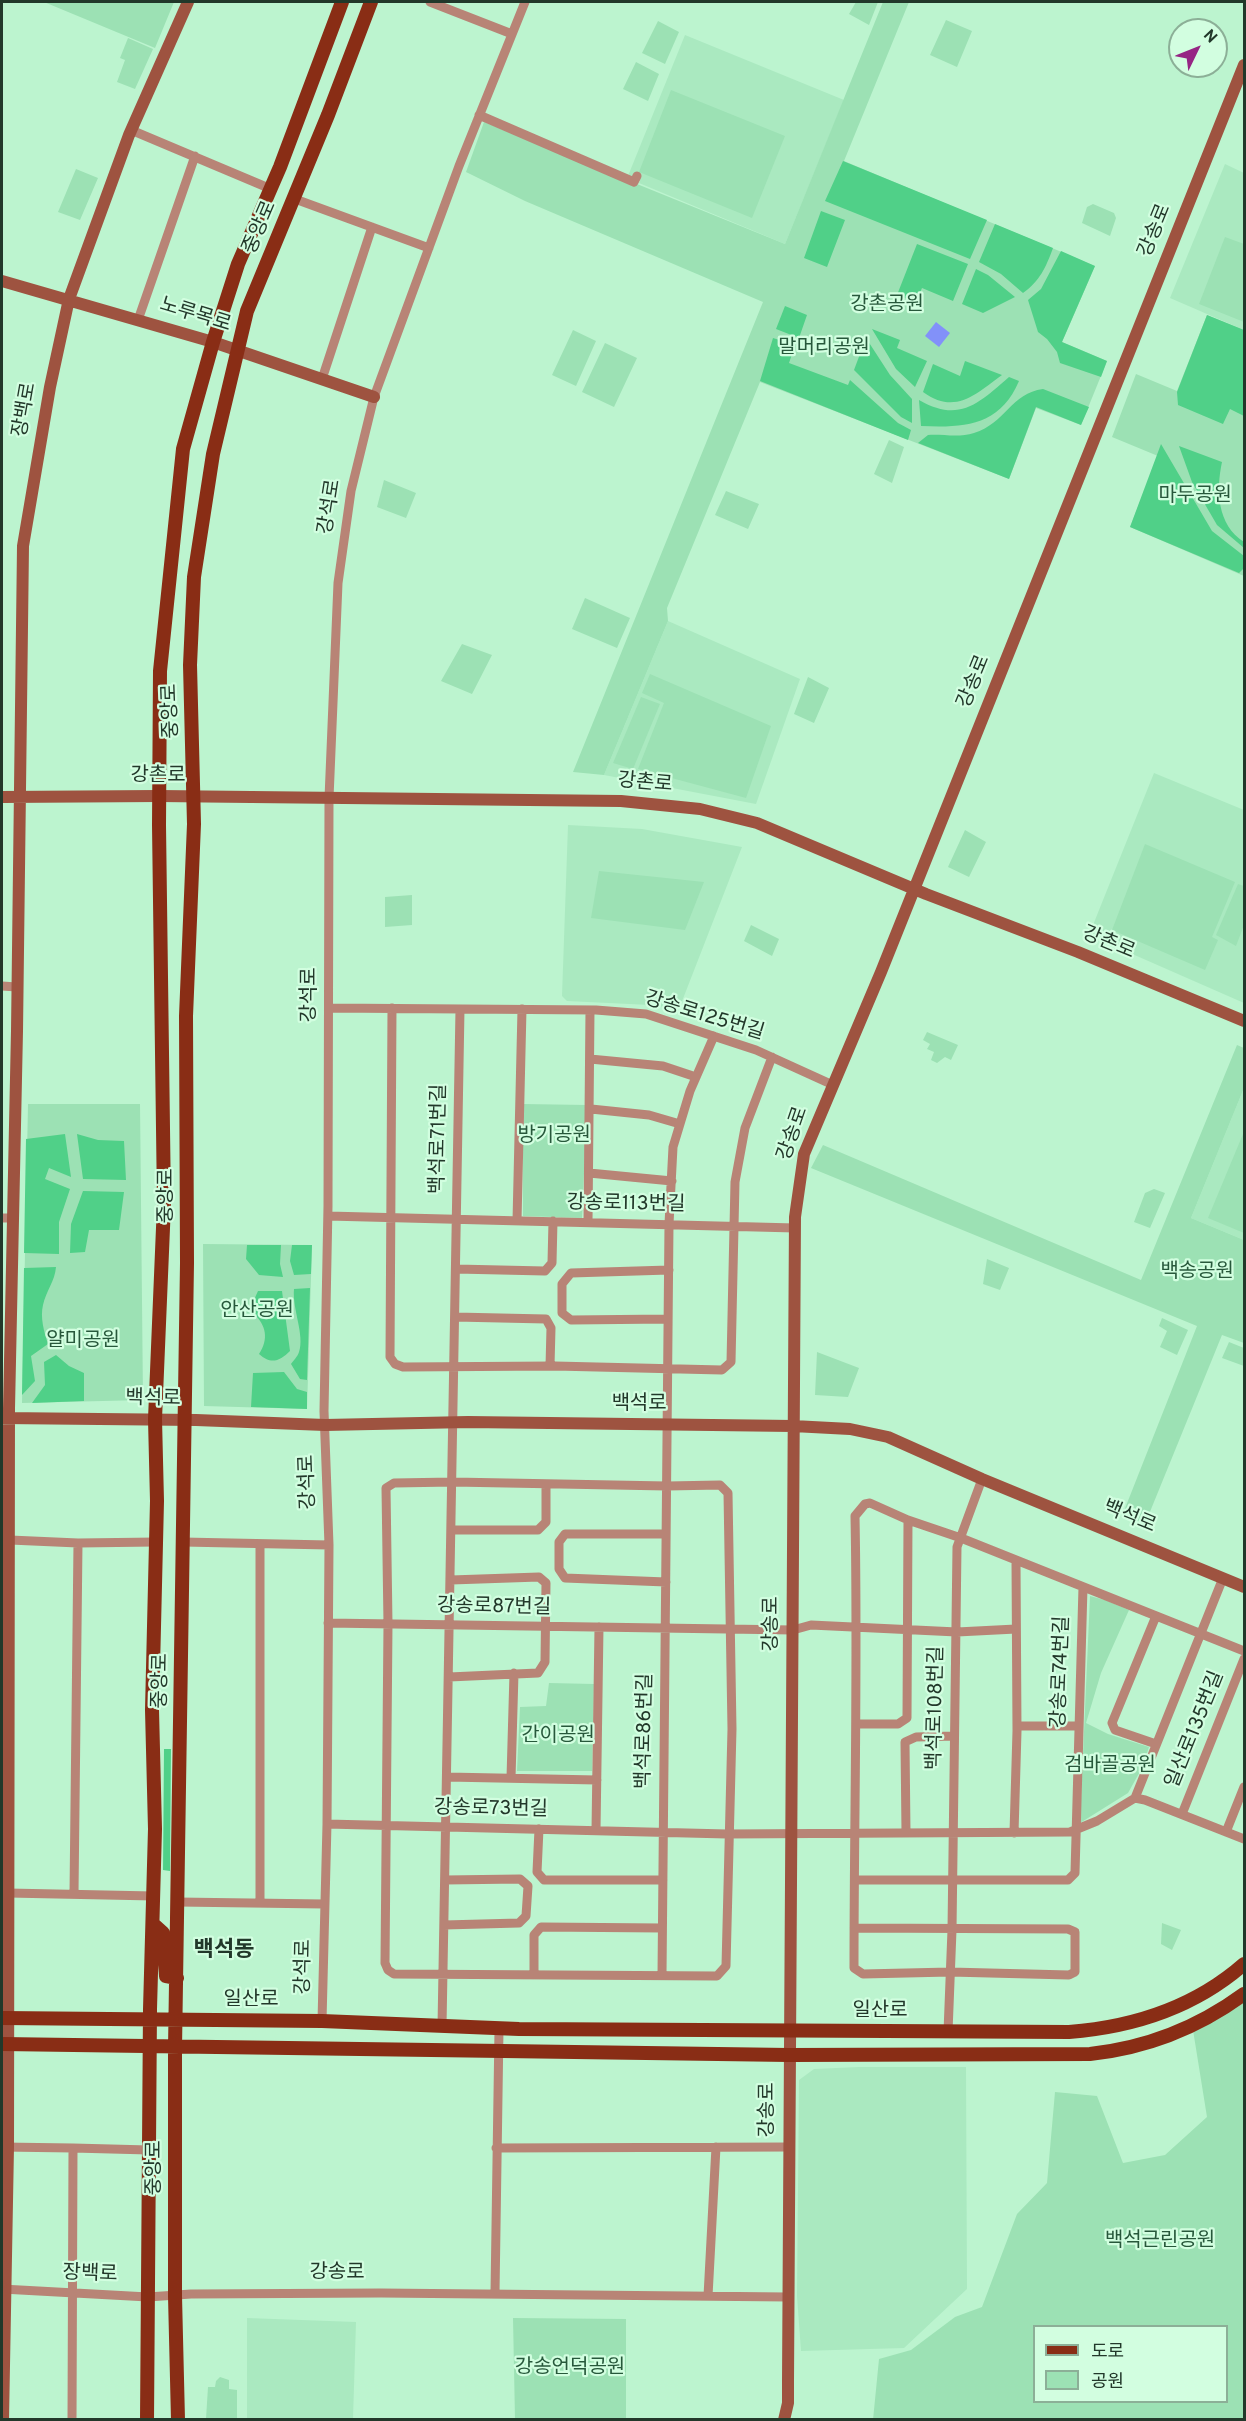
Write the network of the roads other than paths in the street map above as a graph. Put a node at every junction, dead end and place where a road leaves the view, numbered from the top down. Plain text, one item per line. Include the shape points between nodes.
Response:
1 (188, 2) edge
2 (342, 2) edge
3 (371, 2) edge
4 (430, 2) edge
5 (525, 2) edge
6 (451, 5) edge
7 (512, 34) junction
8 (1245, 65) edge
9 (479, 115) junction
10 (131, 130) junction
11 (195, 156) junction
12 (637, 176) dead end
13 (271, 189) junction
14 (295, 199) junction
15 (372, 227) junction
16 (429, 248) junction
17 (2, 281) edge
18 (69, 299) junction
19 (138, 320) junction
20 (213, 342) junction
21 (237, 350) junction
22 (322, 379) junction
23 (374, 396) junction
24 (159, 796) junction
25 (2, 797) edge
26 (19, 797) junction
27 (195, 797) junction
28 (329, 798) junction
29 (914, 890) junction
30 (2, 986) edge
31 (17, 987) junction
32 (329, 1008) junction
33 (392, 1008) junction
34 (460, 1009) junction
35 (522, 1010) junction
36 (590, 1010) junction
37 (1245, 1021) edge
38 (714, 1036) junction
39 (772, 1057) junction
40 (590, 1059) junction
41 (696, 1077) junction
42 (833, 1085) junction
43 (591, 1109) junction
44 (680, 1124) junction
45 (589, 1173) junction
46 (672, 1181) junction
47 (328, 1216) junction
48 (7, 1218) edge
49 (391, 1219) junction
50 (456, 1220) junction
51 (517, 1221) junction
52 (553, 1221) junction
53 (588, 1222) junction
54 (669, 1224) junction
55 (734, 1226) junction
56 (795, 1228) junction
57 (456, 1269) junction
58 (669, 1270) junction
59 (455, 1317) junction
60 (668, 1319) junction
61 (553, 1366) junction
62 (454, 1368) junction
63 (668, 1370) junction
64 (5, 1418) edge
65 (155, 1419) junction
66 (185, 1420) junction
67 (454, 1422) junction
68 (667, 1424) junction
69 (325, 1425) junction
70 (794, 1426) junction
71 (982, 1479) junction
72 (453, 1482) junction
73 (547, 1485) junction
74 (667, 1486) junction
75 (908, 1520) junction
76 (452, 1530) junction
77 (666, 1534) junction
78 (961, 1538) junction
79 (10, 1540) junction
80 (156, 1542) junction
81 (183, 1542) junction
82 (78, 1543) junction
83 (260, 1544) junction
84 (328, 1545) junction
85 (1016, 1561) junction
86 (1223, 1578) junction
87 (451, 1580) junction
88 (666, 1582) junction
89 (1083, 1587) junction
90 (1245, 1587) edge
91 (1156, 1616) junction
92 (328, 1623) junction
93 (388, 1624) junction
94 (450, 1625) junction
95 (544, 1626) junction
96 (599, 1627) junction
97 (857, 1627) junction
98 (665, 1628) junction
99 (729, 1629) junction
100 (908, 1629) junction
101 (1016, 1629) junction
102 (793, 1630) junction
103 (957, 1632) junction
104 (1201, 1634) junction
105 (1245, 1652) edge
106 (1245, 1659) edge
107 (514, 1673) junction
108 (449, 1677) junction
109 (1078, 1726) junction
110 (857, 1727) junction
111 (1017, 1729) junction
112 (954, 1736) junction
113 (1156, 1744) junction
114 (447, 1777) junction
115 (511, 1778) junction
116 (597, 1780) junction
117 (1245, 1787) edge
118 (1134, 1798) junction
119 (1182, 1814) junction
120 (327, 1824) junction
121 (386, 1826) junction
122 (446, 1827) junction
123 (539, 1829) junction
124 (596, 1830) junction
125 (1075, 1830) junction
126 (663, 1831) junction
127 (1226, 1832) junction
128 (856, 1833) junction
129 (906, 1833) junction
130 (952, 1833) junction
131 (1014, 1833) junction
132 (727, 1834) junction
133 (792, 1834) junction
134 (1245, 1839) edge
135 (445, 1880) junction
136 (663, 1880) junction
137 (856, 1880) junction
138 (951, 1880) junction
139 (8, 1893) junction
140 (74, 1893) junction
141 (154, 1896) junction
142 (178, 1902) junction
143 (260, 1902) junction
144 (324, 1904) junction
145 (153, 1924) junction
146 (444, 1925) junction
147 (662, 1928) junction
148 (854, 1928) junction
149 (952, 1930) junction
150 (1245, 1964) edge
151 (950, 1972) junction
152 (443, 1973) junction
153 (530, 1974) junction
154 (662, 1975) junction
155 (177, 1978) junction
156 (1245, 1994) edge
157 (4, 2018) edge
158 (150, 2019) junction
159 (177, 2020) junction
160 (322, 2020) junction
161 (442, 2026) junction
162 (499, 2029) junction
163 (789, 2031) junction
164 (948, 2032) junction
165 (4, 2044) edge
166 (150, 2046) junction
167 (175, 2048) junction
168 (499, 2052) junction
169 (789, 2055) junction
170 (5, 2147) edge
171 (716, 2147) junction
172 (789, 2147) junction
173 (73, 2148) junction
174 (496, 2148) junction
175 (149, 2150) junction
176 (3, 2289) edge
177 (495, 2293) junction
178 (73, 2294) junction
179 (708, 2295) junction
180 (174, 2296) junction
181 (788, 2296) junction
182 (148, 2297) junction
183 (3, 2420) edge
184 (72, 2420) edge
185 (147, 2420) edge
186 (178, 2420) edge
187 (784, 2420) edge

1 - 10 main road, 장백로
2 - 13 main road, 중앙로
3 - 14 main road, 중앙로
4 - 6 street
5 - 7 street, 강석로
6 - 7 street
7 - 9 street, 강석로
8 - 29 main road, 강송로
9 - 12 street via 634,182
9 - 16 street, 강석로
10 - 11 street
10 - 18 main road, 장백로
11 - 13 street
11 - 19 street
13 - 20 main road, 중앙로 via 238,264
14 - 15 street
14 - 21 main road, 중앙로 via 247,311
15 - 16 street
15 - 22 street
16 - 23 street, 강석로
17 - 18 main road, 노루목로
18 - 19 main road, 노루목로
18 - 26 main road, 장백로 via 23,546
19 - 20 main road, 노루목로
20 - 21 main road, 노루목로
20 - 24 main road, 중앙로 via 183,449 160,671
21 - 22 main road, 노루목로
21 - 27 main road, 중앙로 via 213,454 194,577 190,665
22 - 23 main road, 노루목로
23 - 28 street, 강석로 via 351,491 338,583
24 - 26 main road, 강촌로
24 - 27 main road, 강촌로
24 - 65 main road, 중앙로 via 164,1204
25 - 26 main road, 강촌로
26 - 31 main road, 장백로
27 - 28 main road, 강촌로
27 - 66 main road, 중앙로 via 186,1016
28 - 29 main road, 강촌로 via 621,801 700,809 757,823
28 - 32 street, 강석로
29 - 37 main road, 강촌로
29 - 42 main road, 강송로
30 - 31 street
31 - 48 main road, 장백로
32 - 33 street, 강송로125번길
32 - 47 street, 강석로
33 - 34 street, 강송로125번길
33 - 49 street
34 - 35 street, 강송로125번길
34 - 50 street, 백석로71번길
35 - 36 street, 강송로125번길
35 - 51 street
36 - 38 street, 강송로125번길 via 646,1014
36 - 40 street
38 - 39 street, 강송로125번길
38 - 41 street, 백석로86번길
39 - 42 street, 강송로125번길
39 - 55 street, 강송로125번길 via 745,1128 735,1182
40 - 41 street via 663,1066
40 - 43 street
41 - 44 street, 백석로86번길
42 - 56 main road, 강송로 via 804,1154
43 - 44 street via 649,1115
43 - 45 street
44 - 46 street, 백석로86번길 via 673,1146
45 - 46 street
45 - 53 street
46 - 54 street, 백석로86번길
47 - 49 street, 강송로113번길
47 - 69 street, 강석로
48 - 64 main road, 장백로
49 - 50 street, 강송로113번길
49 - 62 street via 390,1357 403,1368
50 - 51 street, 강송로113번길
50 - 57 street, 백석로71번길
51 - 52 street, 강송로113번길
52 - 53 street, 강송로113번길
52 - 57 street via 552,1263 545,1271
53 - 54 street, 강송로113번길
54 - 55 street, 강송로113번길
54 - 58 street, 백석로86번길
55 - 56 street, 강송로113번길
55 - 63 street via 731,1362 722,1370
56 - 70 main road, 강송로
57 - 59 street, 백석로71번길
58 - 60 street, 백석로86번길
58 - 60 street via 571,1273 562,1284 562,1313 571,1320
59 - 61 street via 546,1318 551,1328
59 - 62 street, 백석로71번길
60 - 63 street, 백석로86번길
61 - 62 street
61 - 63 street
62 - 67 street, 백석로71번길
63 - 68 street, 백석로86번길
64 - 65 main road, 백석로
64 - 79 main road, 장백로
65 - 66 main road, 백석로
65 - 80 main road, 중앙로
66 - 69 main road, 백석로
66 - 81 main road, 중앙로
67 - 68 main road, 백석로
67 - 69 main road, 백석로
67 - 72 street, 백석로71번길
68 - 70 main road, 백석로
68 - 74 street, 백석로86번길
69 - 84 street, 강석로
70 - 71 main road, 백석로 via 850,1429 888,1437
70 - 102 main road, 강송로
71 - 78 street, 백석로108번길
71 - 86 main road, 백석로
72 - 73 street
72 - 76 street, 백석로71번길
72 - 93 street via 390,1484 386,1488
73 - 74 street
73 - 76 street via 546,1522 538,1530
74 - 77 street, 백석로86번길
74 - 99 street via 720,1485 728,1493
75 - 78 street
75 - 97 street via 870,1503 855,1516
75 - 100 street
76 - 87 street, 백석로71번길
77 - 88 street, 백석로86번길
77 - 88 street via 565,1534 558,1542 559,1569 566,1578
78 - 85 street
78 - 103 street, 백석로108번길 via 957,1547
79 - 82 street
79 - 139 main road, 장백로
80 - 82 street
80 - 141 main road, 중앙로 via 152,1710
81 - 83 street
81 - 142 main road, 중앙로
82 - 140 street
83 - 84 street
83 - 143 street
84 - 92 street, 강석로
85 - 89 street
85 - 101 street
86 - 90 main road, 백석로
86 - 104 street
87 - 94 street, 백석로71번길
87 - 95 street via 538,1577 546,1583
88 - 98 street, 백석로86번길
89 - 91 street
89 - 109 street, 강송로74번길
91 - 104 street
91 - 113 street via 1112,1723 1115,1730
92 - 93 street, 강송로87번길
92 - 120 street, 강석로
93 - 94 street, 강송로87번길
93 - 121 street
94 - 95 street, 강송로87번길
94 - 108 street, 백석로71번길
95 - 96 street, 강송로87번길
95 - 107 street via 545,1662 538,1673
96 - 98 street, 강송로87번길
96 - 116 street
97 - 100 street, 강송로87번길
97 - 102 street, 강송로87번길 via 810,1625
97 - 110 street
98 - 99 street, 강송로87번길
98 - 126 street, 백석로86번길
99 - 102 street, 강송로87번길
99 - 132 street via 732,1728
100 - 103 street, 강송로87번길
100 - 110 street via 907,1718 898,1724
101 - 103 street, 강송로87번길
101 - 111 street
102 - 133 main road, 강송로
103 - 112 street, 백석로108번길
104 - 105 street
104 - 113 street
106 - 119 street, 일산로135번길
107 - 108 street
107 - 115 street
108 - 114 street, 백석로71번길
109 - 111 street
109 - 125 street, 강송로74번길
110 - 128 street
111 - 131 street
112 - 129 street via 916,1737 905,1742
112 - 130 street, 백석로108번길
113 - 118 street
114 - 115 street
114 - 122 street, 백석로71번길
115 - 116 street
116 - 124 street
117 - 127 street
118 - 119 street, 일산로135번길
118 - 125 street
119 - 127 street, 일산로135번길
120 - 121 street, 강송로73번길
120 - 144 street, 강석로
121 - 122 street, 강송로73번길
121 - 152 street via 385,1963 394,1974
122 - 123 street, 강송로73번길
122 - 135 street, 백석로71번길
123 - 124 street, 강송로73번길
123 - 136 street via 537,1872 544,1880
124 - 126 street, 강송로73번길
125 - 131 street
125 - 138 street, 강송로74번길 via 1075,1873 1068,1880
126 - 132 street, 강송로73번길
126 - 136 street, 백석로86번길
127 - 134 street, 일산로135번길
128 - 129 street
128 - 133 street
128 - 137 street
129 - 130 street
130 - 131 street
130 - 138 street, 백석로108번길
132 - 133 street, 강송로73번길
132 - 154 street via 726,1966 717,1976
133 - 163 main road, 강송로
135 - 146 street, 백석로71번길
135 - 146 street via 520,1879 528,1887 526,1916 519,1923
136 - 147 street, 백석로86번길
137 - 138 street
137 - 148 street
138 - 149 street, 백석로108번길
139 - 140 street
139 - 157 main road, 장백로
140 - 141 street
141 - 145 main road, 중앙로
142 - 143 street
142 - 155 main road, 중앙로
143 - 144 street
144 - 160 street, 강석로
145 - 155 main road via 164,1934 166,1976
145 - 158 main road, 중앙로
146 - 152 street, 백석로71번길
147 - 153 street via 541,1927 534,1935
147 - 154 street, 백석로86번길
148 - 149 street
148 - 151 street via 857,1972
149 - 151 street, 백석로108번길
149 - 151 street via 1068,1929 1075,1932 1075,1972 1069,1976
150 - 164 main road, 일산로 via 1182,2005 1135,2022 1069,2032
151 - 164 street, 백석로108번길
152 - 153 street
152 - 161 street, 백석로71번길
153 - 154 street
155 - 159 main road, 중앙로
156 - 169 main road via 1180,2032 1103,2053
157 - 158 main road, 일산로
157 - 165 main road, 장백로
158 - 159 main road, 일산로
158 - 166 main road, 중앙로
159 - 160 main road, 일산로
159 - 167 main road, 중앙로
160 - 161 main road, 일산로
161 - 162 main road, 일산로
162 - 163 main road, 일산로
162 - 168 street
163 - 164 main road, 일산로
163 - 169 main road, 강송로
165 - 166 main road
165 - 170 main road, 장백로
166 - 167 main road
166 - 175 main road, 중앙로
167 - 168 main road
167 - 180 main road, 중앙로
168 - 169 main road
168 - 174 street
169 - 172 main road, 강송로
170 - 173 street
170 - 176 main road, 장백로
171 - 172 street
171 - 174 street
171 - 179 street
172 - 181 main road, 강송로
173 - 175 street
173 - 178 street
174 - 177 street
175 - 182 main road, 중앙로
176 - 178 street, 장백로
176 - 183 main road, 장백로
177 - 179 street, 강송로
177 - 180 street, 강송로
178 - 182 street, 장백로
178 - 184 street
179 - 181 street, 강송로
180 - 182 street, 장백로
180 - 186 main road, 중앙로
181 - 187 main road, 강송로 via 788,2403
182 - 185 main road, 중앙로

